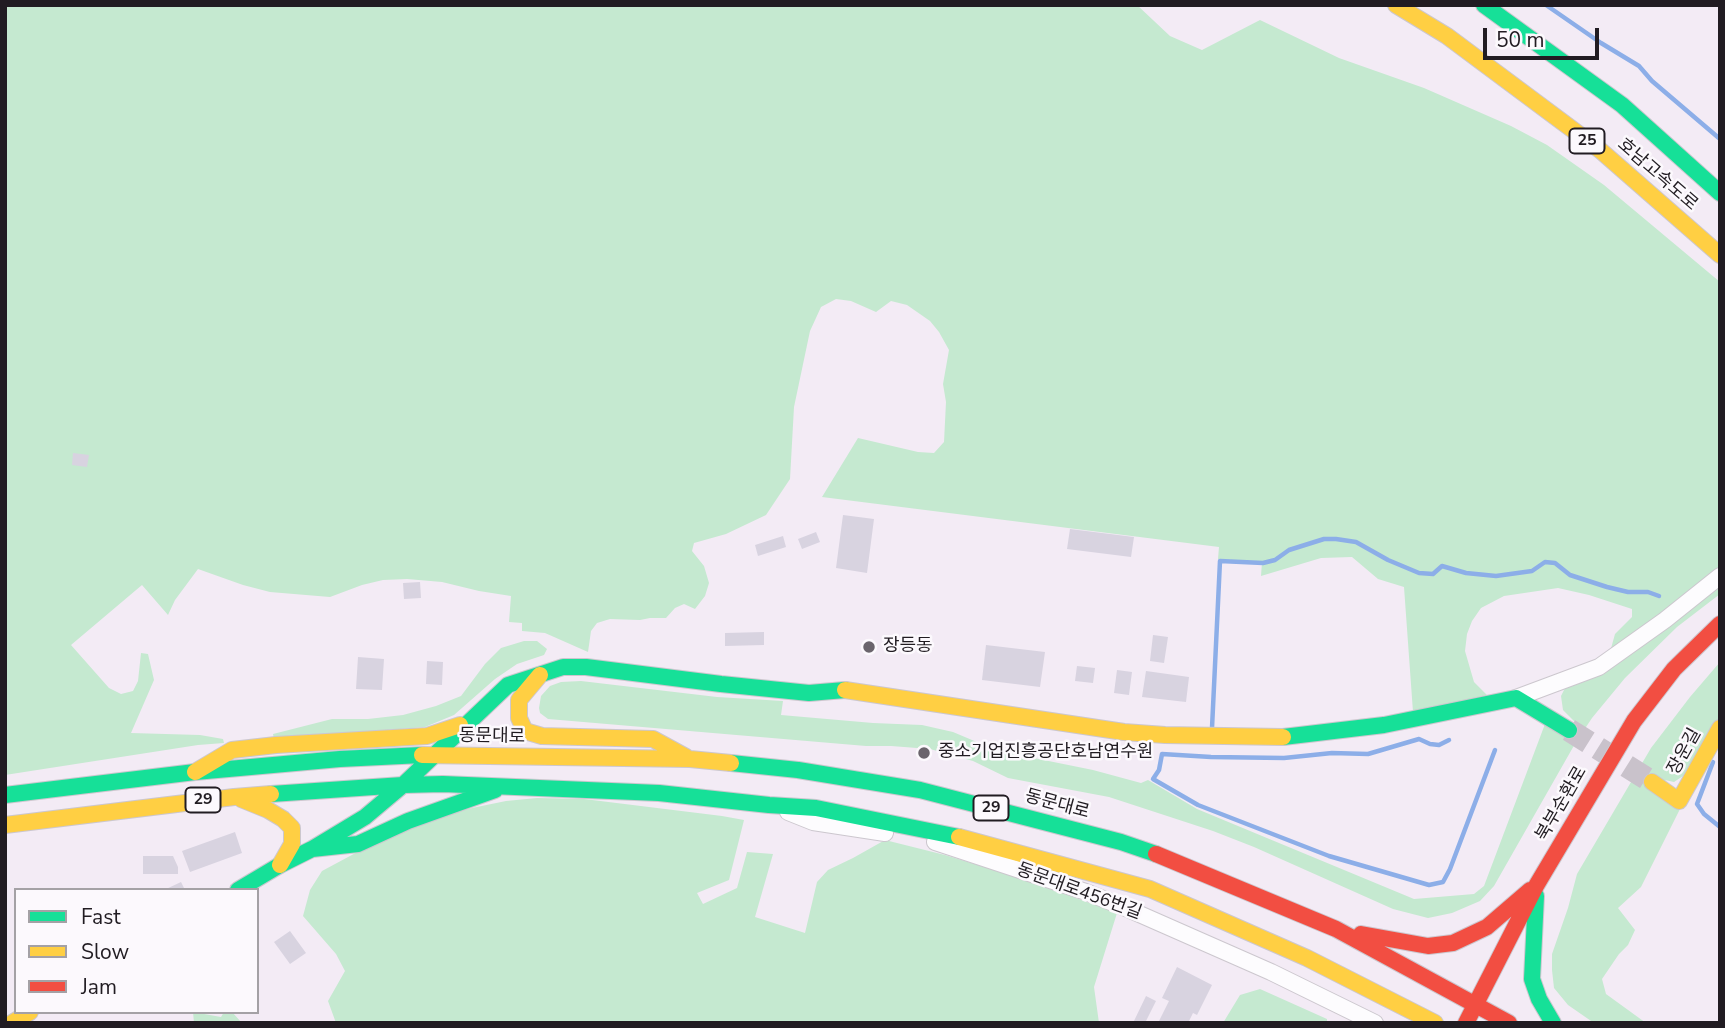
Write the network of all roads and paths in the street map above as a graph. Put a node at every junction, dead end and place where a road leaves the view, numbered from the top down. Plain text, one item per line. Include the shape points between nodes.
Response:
1 (1396, 5) edge
2 (1484, 5) edge
3 (1720, 193) edge
4 (1720, 255) edge
5 (1720, 576) edge
6 (1720, 624) edge
7 (540, 675) junction
8 (1516, 698) junction
9 (469, 721) junction
10 (1720, 728) edge
11 (1569, 730) tunnel mouth
12 (432, 755) junction
13 (690, 759) junction
14 (195, 772) junction
15 (1652, 782) tunnel mouth
16 (402, 785) junction
17 (506, 786) junction
18 (5, 794) edge
19 (234, 797) junction
20 (769, 805) junction
21 (5, 825) edge
22 (312, 849) junction
23 (280, 865) junction
24 (1536, 886) junction
25 (241, 888) edge
26 (1336, 929) junction
27 (1475, 1004) junction
28 (1375, 1023) edge
29 (1435, 1023) edge
30 (1466, 1023) edge
31 (1509, 1023) edge
32 (1553, 1023) edge

1 - 4 main road, 호남고속도로 / 25 via 1447,36 1600,150
2 - 3 main road, 호남고속도로 via 1622,104
5 - 8 street via 1599,667
6 - 24 main road, 북부순환로 via 1674,668 1634,721
7 - 8 main road via 563,667 586,667 809,694 849,690 1124,732 1271,738 1384,725
7 - 9 main road via 508,685
7 - 13 main road via 519,700 525,731 542,736 653,740
8 - 11 main road
9 - 12 main road
9 - 14 main road via 427,736 232,750
10 - 15 main road, 장운길 via 1679,802
12 - 13 main road, 동문대로 / 29
12 - 14 main road, 동문대로 / 29
12 - 16 main road
13 - 26 main road, 동문대로 / 29 via 798,770 920,790 986,807 1133,847
14 - 18 main road, 동문대로 / 29
16 - 17 main road, 29
16 - 19 main road, 29
16 - 22 main road via 365,817
17 - 20 main road, 29 via 659,793
17 - 22 main road via 358,844
19 - 21 main road, 29
19 - 23 main road via 268,810 292,828 292,844
20 - 28 street, 동문대로456번길 via 813,822 934,841 1086,892 1271,972
20 - 29 main road, 29 via 816,808 966,838 1150,889 1307,958
22 - 23 main road
23 - 25 main road
24 - 26 main road via 1487,927 1453,943 1428,946
24 - 27 main road, 북부순환로
24 - 32 main road via 1532,979
26 - 27 main road, 동문대로 / 29
27 - 30 main road, 북부순환로
27 - 31 main road, 동문대로 / 29

